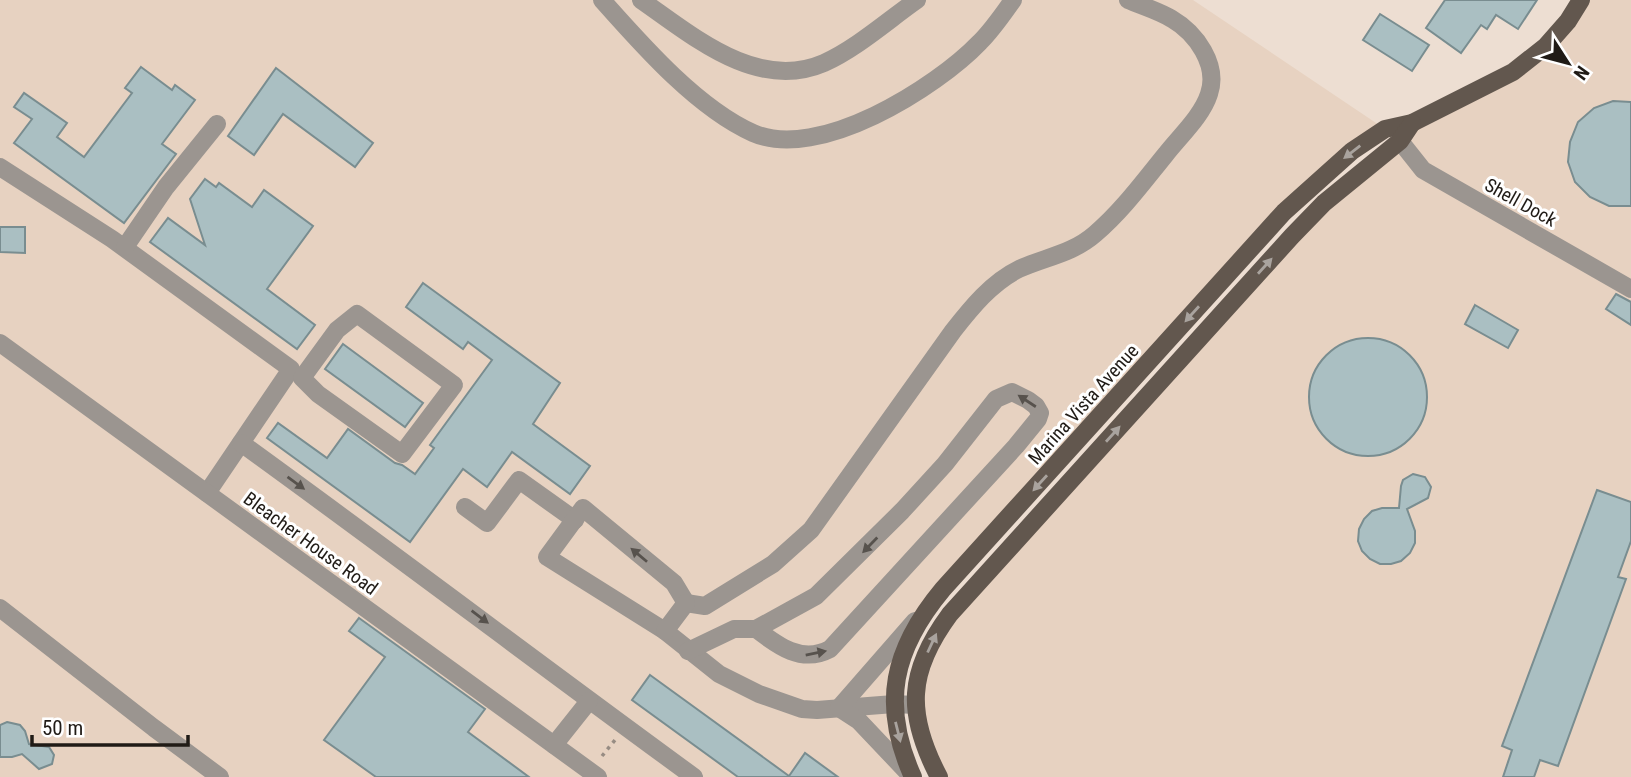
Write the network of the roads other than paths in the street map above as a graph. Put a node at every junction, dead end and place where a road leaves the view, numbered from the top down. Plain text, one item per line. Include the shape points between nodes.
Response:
1 (602, 0) edge
2 (641, 0) edge
3 (917, 0) edge
4 (1013, 0) edge
5 (1128, 0) edge
6 (1581, 0) edge
7 (1412, 123) junction
8 (217, 124) dead end
9 (1400, 141) junction
10 (0, 167) edge
11 (124, 247) junction
12 (1631, 289) edge
13 (0, 343) edge
14 (302, 378) joint
15 (241, 443) junction
16 (207, 493) junction
17 (464, 507) dead end
18 (575, 520) junction
19 (686, 603) junction
20 (0, 608) edge
21 (925, 611) junction
22 (756, 629) junction
23 (665, 631) junction
24 (688, 651) junction
25 (894, 704) junction
26 (915, 705) junction
27 (584, 707) junction
28 (839, 708) junction
29 (559, 739) junction
30 (220, 777) edge
31 (598, 777) edge
32 (694, 777) edge
33 (913, 777) edge
34 (939, 777) edge

1 - 4 street via 660,62 718,113 756,135 776,139 829,134 872,118 960,60
2 - 3 street via 734,60 778,72 823,63
5 - 19 street via 1180,23 1200,45 1213,79 1198,114 1095,234 1074,249 1018,270 972,307 811,530 794,547 705,606
6 - 7 main road, Marina Vista Avenue via 1546,46 1513,72
7 - 9 main road, Marina Vista Avenue
7 -> 21 main road, Marina Vista Avenue via 1384,129 1352,151 1284,212
8 - 11 street
9 - 12 street, Shell Dock via 1423,170
26 -> 9 main road, Marina Vista Avenue via 933,637 950,614 1292,236 1324,203
10 - 11 street
11 - 15 street via 291,369
13 - 16 street, Bleacher House Road
14 - 14 street via 402,454 454,385 356,314 337,330
15 - 16 street
15 -> 27 street via 468,608
16 - 29 street, Bleacher House Road
17 - 18 street via 487,523 519,480
19 -> 18 street via 674,583 583,508
18 - 23 street via 547,557
19 - 23 street
20 - 30 street
21 - 25 main road, Marina Vista Avenue via 905,648
21 - 28 street
22 -> 22 street via 777,646 807,656 830,649 1016,446 1038,419 1035,405 1012,392 996,399 945,464 856,559 816,596
22 - 24 street via 734,629
23 - 24 street
24 - 28 street via 719,674 759,694 802,709
25 - 26 street
25 - 28 street
25 -> 33 main road, Marina Vista Avenue via 898,736
26 - 34 main road, Marina Vista Avenue via 927,754
27 - 29 street
27 - 32 street
28 - 33 street
29 - 31 street, Bleacher House Road

